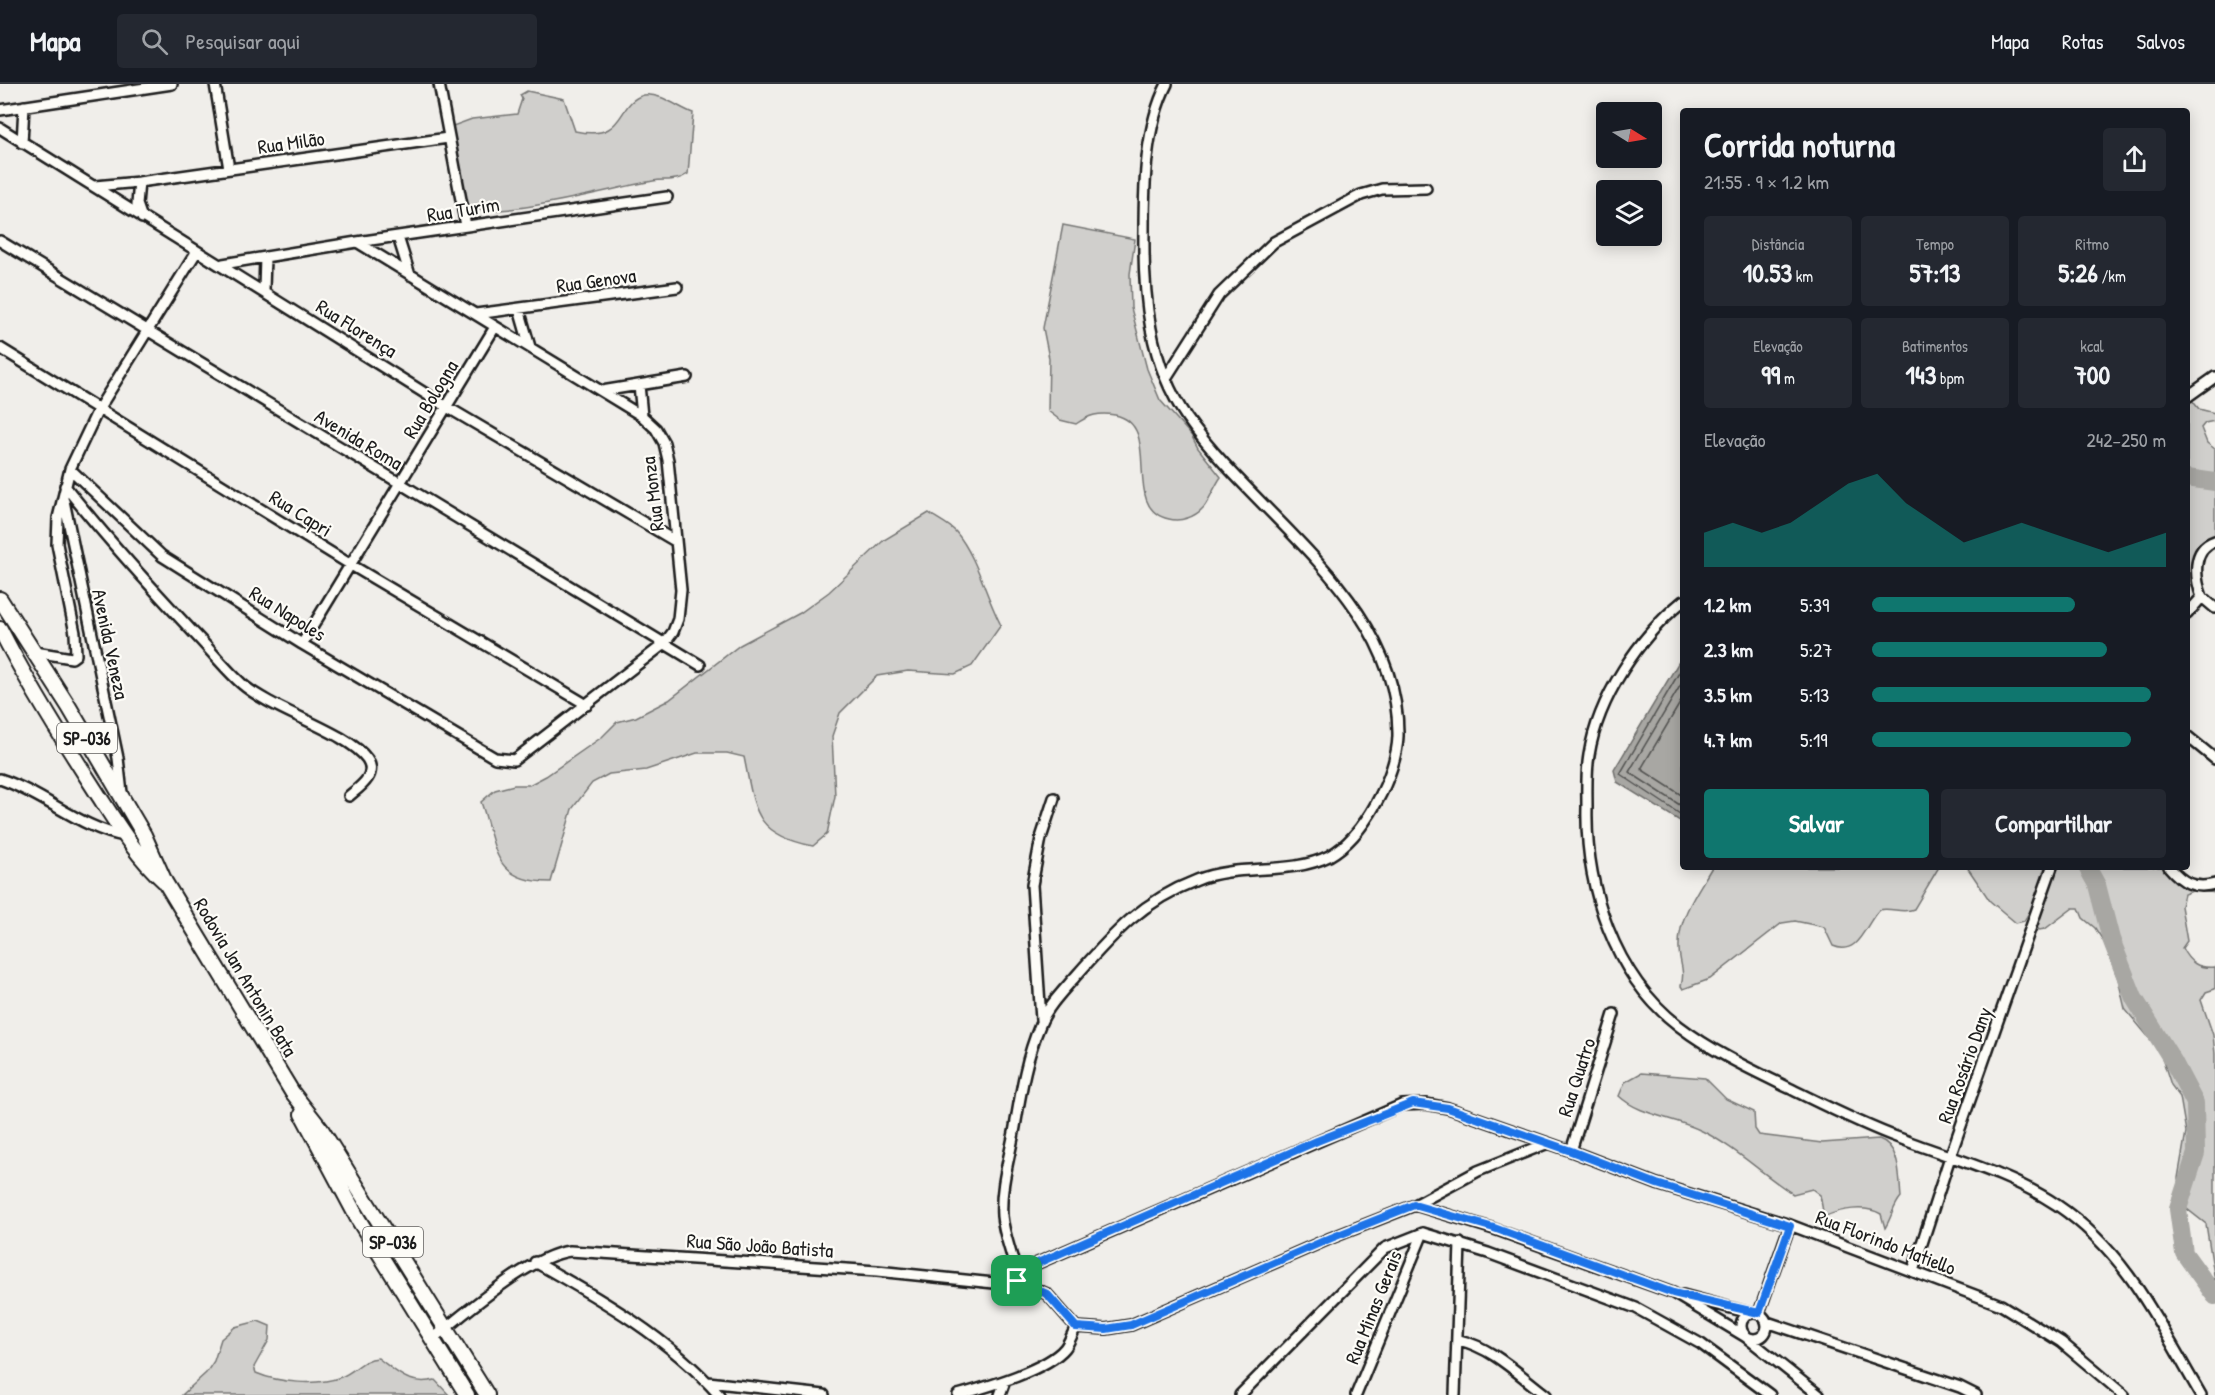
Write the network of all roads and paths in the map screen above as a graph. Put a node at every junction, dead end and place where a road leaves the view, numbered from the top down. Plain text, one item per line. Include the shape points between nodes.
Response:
1 (172, 84) edge
2 (215, 84) edge
3 (439, 84) edge
4 (1167, 84) edge
5 (132, 87) edge
6 (24, 106) junction
7 (0, 110) edge
8 (0, 128) edge
9 (448, 138) junction
10 (22, 143) junction
11 (228, 169) junction
12 (139, 182) junction
13 (95, 186) junction
14 (1426, 188) dead end
15 (668, 197) dead end
16 (143, 219) junction
17 (466, 226) junction
18 (398, 237) junction
19 (0, 241) edge
20 (357, 242) junction
21 (197, 251) junction
22 (265, 257) junction
23 (223, 264) junction
24 (410, 274) junction
25 (677, 287) dead end
26 (264, 290) junction
27 (519, 309) junction
28 (476, 314) junction
29 (495, 327) junction
30 (146, 332) junction
31 (530, 346) junction
32 (0, 348) edge
33 (687, 377) dead end
34 (2215, 377) edge
35 (1166, 378) junction
36 (639, 385) junction
37 (602, 391) junction
38 (2190, 395) edge
39 (447, 407) junction
40 (98, 410) junction
41 (642, 416) junction
42 (70, 469) junction
43 (399, 484) junction
44 (65, 486) junction
45 (63, 496) junction
46 (675, 541) junction
47 (2215, 541) edge
48 (351, 565) junction
49 (2202, 597) junction
50 (0, 599) edge
51 (1680, 604) edge
52 (2215, 608) edge
53 (2190, 611) edge
54 (0, 629) edge
55 (302, 644) junction
56 (664, 644) junction
57 (35, 652) junction
58 (18, 666) junction
59 (700, 666) dead end
60 (587, 705) junction
61 (2190, 738) edge
62 (2215, 759) edge
63 (505, 761) joint
64 (0, 779) edge
65 (349, 796) dead end
66 (1054, 798) dead end
67 (123, 799) junction
68 (106, 807) junction
69 (125, 836) junction
70 (2051, 870) edge
71 (2172, 870) edge
72 (165, 882) junction
73 (2215, 884) edge
74 (1614, 1014) dead end
75 (1041, 1020) junction
76 (292, 1092) junction
77 (1548, 1143) junction
78 (1571, 1151) junction
79 (1950, 1157) junction
80 (1414, 1205) junction
81 (1790, 1226) junction
82 (1423, 1233) junction
83 (1460, 1243) junction
84 (535, 1262) junction
85 (1913, 1271) junction
86 (1017, 1281) junction
87 (1673, 1293) junction
88 (1754, 1313) junction
89 (1767, 1322) junction
90 (447, 1327) junction
91 (1076, 1327) junction
92 (1746, 1337) junction
93 (432, 1339) junction
94 (1459, 1340) junction
95 (1005, 1381) junction
96 (708, 1382) junction
97 (467, 1395) edge
98 (487, 1395) edge
99 (719, 1395) edge
100 (824, 1395) edge
101 (958, 1395) edge
102 (1000, 1395) edge
103 (1240, 1395) edge
104 (1356, 1395) edge
105 (1455, 1395) edge
106 (1545, 1395) edge
107 (1770, 1395) edge
108 (1819, 1395) edge
109 (1976, 1395) edge
110 (2124, 1395) edge
111 (2201, 1395) edge

1 - 5 street
2 - 11 street
3 - 9 street
4 - 35 street via 1147,158 1143,286 1149,326
5 - 6 street
6 - 7 street
6 - 10 street
8 - 10 street, Rua Florença
9 - 11 street, Rua Milão
9 - 17 street
10 - 13 street, Rua Florença
11 - 12 street, Rua Milão
12 - 13 street, Rua Milão
12 - 16 street via 137,204
13 - 16 street, Rua Florença
14 - 35 street via 1383,189 1361,195 1274,242 1219,295
15 - 17 street, Rua Turim
16 - 21 street, Rua Florença
17 - 18 street, Rua Turim
18 - 20 street, Rua Turim
18 - 24 street
19 - 30 street, Avenida Roma
20 - 22 street, Rua Turim
20 - 24 street, Rua Monza
21 - 23 street, Rua Florença
21 - 30 street, Avenida Veneza
22 - 23 street, Rua Turim
22 - 26 street
23 - 26 street, Rua Florença
24 - 28 street, Rua Monza
25 - 27 street, Rua Genova
26 - 39 street, Rua Florença
27 - 28 street, Rua Genova
27 - 31 street
28 - 29 street, Rua Monza
29 - 31 street, Rua Monza
29 - 39 street, Rua Bologna
30 - 40 street, Avenida Veneza
30 - 43 street, Avenida Roma
31 - 37 street, Rua Monza
32 - 40 street, Rua Capri
33 - 36 street
34 - 38 street
35 - 75 street via 1187,418 1359,612 1392,678 1398,742 1387,783 1371,811 1347,842 1331,855 1306,864 1200,878 1156,899 1120,926
36 - 37 street
36 - 41 street
37 - 41 street, Rua Monza
39 - 43 street, Rua Bologna
39 - 46 street, Rua Florença
40 - 42 street, Avenida Veneza
40 - 48 street, Rua Capri
41 - 46 street, Rua Monza via 656,429 668,460
42 - 44 street, Avenida Veneza
42 - 55 street, Rua Napoles via 162,556
43 - 48 street, Rua Bologna
43 - 56 street, Avenida Roma
44 - 45 street, Avenida Veneza
44 - 65 street via 114,548 242,684 275,706 358,749 369,762 370,770 364,784
45 - 57 street, Avenida Veneza via 57,544 76,655 64,658
45 - 67 street, Avenida Veneza
46 - 56 street, Rua Monza via 681,607 673,632
47 - 49 street via 2204,547 2199,556 2197,583
48 - 55 street, Rua Bologna
48 - 60 street, Rua Capri
49 - 52 street
49 - 53 street
50 - 57 main road, Rodovia Jan Antonin Bata / SP-036
51 - 79 street via 1650,634 1624,669 1601,715 1589,755 1586,837 1596,888 1626,966 1650,999 1678,1026 1744,1067 1864,1125
54 - 58 main road, Rodovia Jan Antonin Bata / SP-036
55 - 63 street, Rua Napoles
56 - 59 street, Avenida Roma
56 - 60 street, Rua Monza
57 - 58 main road via 22,658
57 - 67 main road, Rodovia Jan Antonin Bata / SP-036
58 - 68 main road, Rodovia Jan Antonin Bata / SP-036
60 - 63 street, Rua Monza via 514,760
61 - 62 street
64 - 69 street via 100,831
66 - 75 street via 1032,885
67 - 68 main road
67 - 72 main road, Rodovia Jan Antonin Bata / SP-036
68 - 69 main road, Rodovia Jan Antonin Bata / SP-036
69 - 72 main road, Rodovia Jan Antonin Bata / SP-036
70 - 79 street, Rua Rosário Dany
71 - 73 street via 2190,885
72 - 76 main road, Rodovia Jan Antonin Bata / SP-036
74 - 78 street, Rua Quatro
75 - 86 street via 1023,1072 1004,1182 1002,1215
76 - 90 main road, Rodovia Jan Antonin Bata / SP-036 via 321,1130
76 - 93 main road, Rodovia Jan Antonin Bata / SP-036 via 329,1170
77 - 78 street, Rua Florindo Matiello
77 - 80 street via 1478,1171
77 - 86 street, Rua Florindo Matiello via 1448,1108 1402,1105 1024,1269
78 - 81 street, Rua Florindo Matiello via 1657,1184
79 - 85 street, Rua Rosário Dany
79 - 111 street via 2055,1203 2106,1244 2147,1301
80 - 87 street via 1494,1228
80 - 91 street via 1131,1325 1106,1329
81 - 85 street, Rua Florindo Matiello
81 - 88 street
82 - 83 street
82 - 103 street via 1385,1248
82 - 104 street, Rua Minas Gerais
83 - 94 street
83 - 107 street via 1636,1308 1701,1344
84 - 86 street, Rua São João Batista via 570,1251 866,1270 994,1283
84 - 90 street, Rua São João Batista
84 - 96 street via 593,1294 644,1329
85 - 110 street, Rua Florindo Matiello via 2001,1305 2024,1318 2061,1342
86 - 91 street, Rua São João Batista via 1047,1294
87 - 88 street
87 - 92 street
88 - 89 street
88 - 92 street via 1741,1324
89 - 92 street via 1759,1338
89 - 109 street
90 - 93 street, Rua São João Batista
90 - 98 main road, Rodovia Jan Antonin Bata / SP-036
91 - 95 street via 1065,1348 1051,1359
92 - 108 street
93 - 97 main road, Rodovia Jan Antonin Bata / SP-036
94 - 105 street
94 - 106 street via 1493,1354
95 - 101 street
95 - 102 street
96 - 99 street
96 - 100 street

